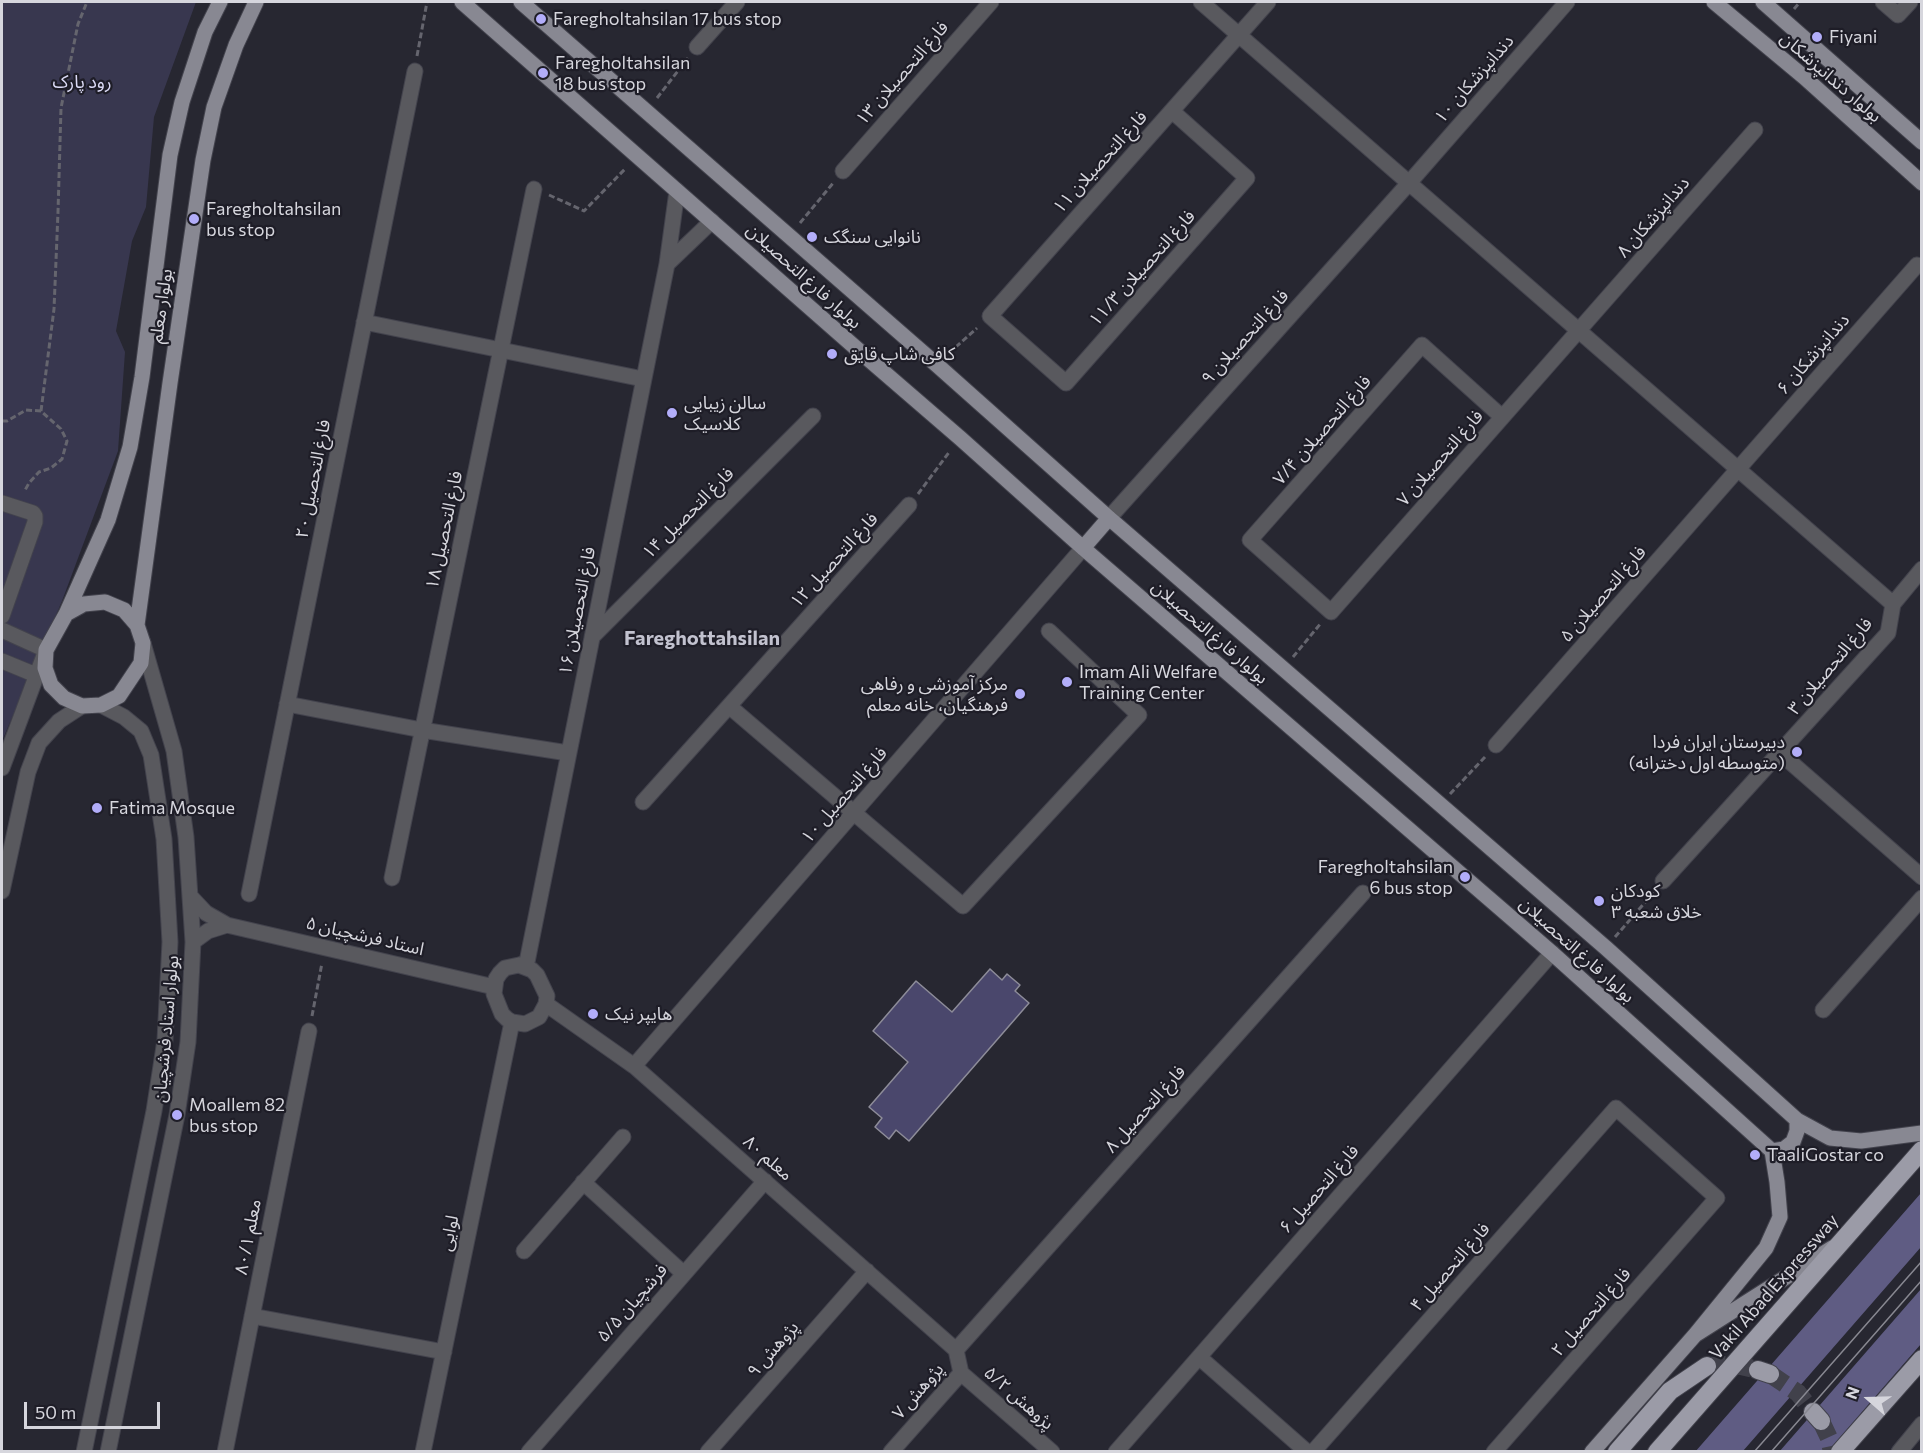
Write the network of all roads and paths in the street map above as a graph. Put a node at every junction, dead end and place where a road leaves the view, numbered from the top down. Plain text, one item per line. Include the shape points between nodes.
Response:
1 (87, 2) edge
2 (220, 2) edge
3 (256, 2) edge
4 (427, 2) edge
5 (462, 2) edge
6 (521, 2) edge
7 (737, 2) edge
8 (991, 2) edge
9 (1201, 2) edge
10 (1268, 2) edge
11 (1567, 2) edge
12 (1714, 2) edge
13 (1763, 2) edge
14 (1882, 2) edge
15 (1910, 2) edge
16 (1240, 35) junction
17 (697, 47) joint
18 (415, 71) joint
19 (647, 111) junction
20 (1172, 111) junction
21 (1755, 130) dead end
22 (1922, 142) edge
23 (638, 156) junction
24 (843, 171) joint
25 (1410, 183) junction
26 (1922, 183) edge
27 (534, 189) joint
28 (677, 191) junction
29 (712, 221) junction
30 (790, 236) junction
31 (666, 264) junction
32 (1917, 265) dead end
33 (990, 316) junction
34 (364, 322) junction
35 (1579, 330) junction
36 (500, 350) junction
37 (937, 365) junction
38 (644, 379) junction
39 (41, 411) junction
40 (813, 416) dead end
41 (1502, 417) junction
42 (2, 422) edge
43 (960, 438) junction
44 (1738, 469) junction
45 (9, 505) edge
46 (909, 505) joint
47 (1109, 518) junction
48 (1083, 548) junction
49 (1922, 569) edge
50 (1893, 604) junction
51 (1331, 612) junction
52 (66, 614) junction
53 (2, 616) edge
54 (137, 625) junction
55 (2, 630) edge
56 (1049, 632) dead end
57 (592, 637) junction
58 (143, 643) junction
59 (46, 650) junction
60 (2, 661) edge
61 (1284, 668) junction
62 (36, 675) junction
63 (287, 704) junction
64 (101, 705) junction
65 (82, 706) junction
66 (729, 706) junction
67 (422, 730) junction
68 (1496, 745) joint
69 (568, 753) junction
70 (1780, 753) junction
71 (2, 761) edge
72 (643, 802) dead end
73 (1440, 804) junction
74 (854, 813) junction
75 (392, 878) dead end
76 (1922, 878) edge
77 (1663, 881) joint
78 (2, 891) edge
79 (1363, 893) dead end
80 (249, 894) dead end
81 (190, 896) junction
82 (1922, 898) edge
83 (227, 925) junction
84 (193, 942) junction
85 (326, 947) junction
86 (1606, 948) junction
87 (1552, 953) junction
88 (526, 967) junction
89 (494, 987) junction
90 (546, 1004) junction
91 (1823, 1010) dead end
92 (512, 1022) junction
93 (309, 1030) joint
94 (634, 1066) junction
95 (1797, 1120) junction
96 (1922, 1133) edge
97 (623, 1137) dead end
98 (1922, 1150) edge
99 (1772, 1151) junction
100 (765, 1181) junction
101 (583, 1182) junction
102 (1718, 1198) joint
103 (1839, 1243) junction
104 (524, 1251) dead end
105 (867, 1272) junction
106 (684, 1274) junction
107 (252, 1316) junction
108 (1695, 1335) junction
109 (956, 1350) junction
110 (444, 1352) junction
111 (1199, 1357) junction
112 (1922, 1359) edge
113 (1707, 1366) tunnel mouth
114 (961, 1373) junction
115 (1922, 1424) edge
116 (84, 1452) edge
117 (108, 1452) edge
118 (225, 1452) edge
119 (423, 1452) edge
120 (529, 1452) edge
121 (708, 1452) edge
122 (891, 1452) edge
123 (1052, 1452) edge
124 (1116, 1452) edge
125 (1307, 1452) edge
126 (1313, 1452) edge
127 (1494, 1452) edge
128 (1592, 1452) edge
129 (1617, 1452) edge
130 (1658, 1452) edge
131 (1840, 1452) edge
132 (1899, 1452) edge

1 - 39 path via 78,24 61,108 54,309
2 - 52 main road, بولوار معلم via 205,32 182,102 170,155 130,447 108,520
3 - 54 main road, بولوار معلم via 214,107 203,160
4 - 18 path
5 - 23 main road, بولوار فارغ التحصیلان
6 - 19 main road, بولوار فارغ التحصیلان
7 - 17 street
8 - 24 street, فارغ التحصیلان ۱۳
9 - 16 street
10 - 16 street, فارغ التحصیلان ۱۱
11 - 25 street, دندانپزشکان ۱۰
12 - 26 main road, بولوار دندانپزشکان
13 - 22 main road, بولوار دندانپزشکان
14 - 15 street via 1898,15
16 - 20 street, فارغ التحصیلان ۱۱
16 - 25 street
17 - 19 path
18 - 34 street, فارغ التحصیل ۲۰
19 - 30 main road, بولوار فارغ التحصیلان
20 - 33 street, فارغ التحصیلان ۱۱
20 - 33 street, فارغ التحصیلان ۱۱/۳ via 1247,178 1066,383
21 - 35 street, دندانپزشکان ۸
23 - 27 path via 584,211
23 - 28 main road, بولوار فارغ التحصیلان
24 - 30 path
25 - 35 street
25 - 47 street, فارغ التحصیلان ۹
27 - 36 street, فارغ التحصیل ۱۸
28 - 29 main road, بولوار فارغ التحصیلان
28 - 31 street, فارغ التحصیلان ۱۶
29 - 31 street
29 - 43 main road, بولوار فارغ التحصیلان
30 - 37 main road, بولوار فارغ التحصیلان
31 - 38 street, فارغ التحصیلان ۱۶
32 - 44 street, دندانپزشکان ۶
33 - 37 path
34 - 36 street
34 - 63 street, فارغ التحصیل ۲۰
35 - 41 street, فارغ التحصیلان ۷
35 - 44 street
36 - 38 street
36 - 67 street, فارغ التحصیل ۱۸
37 - 47 main road, بولوار فارغ التحصیلان
38 - 57 street, فارغ التحصیلان ۱۶
39 - 42 path via 26,410
39 - 45 path via 61,429 67,441 62,459 39,472
40 - 57 street, فارغ التحصیل ۱۴
41 - 51 street, فارغ التحصیلان ۷
41 - 51 street, فارغ التحصیلان ۷/۴ via 1422,345 1250,540
43 - 46 path
43 - 48 main road, بولوار فارغ التحصیلان
44 - 50 street
44 - 68 street, فارغ التحصیلان ۵
45 - 53 street via 33,513 35,522
46 - 66 street, فارغ التحصیل ۱۲
47 - 48 main road
47 - 61 main road, بولوار فارغ التحصیلان
48 - 74 street, فارغ التحصیل ۱۰
48 - 87 main road, بولوار فارغ التحصیلان
49 - 50 street
50 - 70 street, فارغ التحصیلان ۳ via 1888,633
51 - 61 path
52 - 54 main road via 84,604 105,602 124,610
52 - 59 main road
54 - 58 main road
55 - 59 street
56 - 74 street via 1139,714 963,906
57 - 69 street, فارغ التحصیلان ۱۶
58 - 64 main road via 141,663 119,696
58 - 81 street, بولوار استاد فرشچیان via 174,751
59 - 62 street
59 - 65 main road via 45,668 51,685 64,698
60 - 62 street
61 - 73 main road, بولوار فارغ التحصیلان
62 - 71 street
63 - 67 street
63 - 80 street, فارغ التحصیل ۲۰
64 - 65 main road
64 - 116 street, بولوار استاد فرشچیان via 141,731 151,755 164,839 170,942 165,1040 154,1111
65 - 78 street via 59,721 39,743 28,772
66 - 72 street, فارغ التحصیل ۱۲
66 - 74 street
67 - 69 street
67 - 75 street, فارغ التحصیل ۱۸
68 - 73 path
69 - 88 street, فارغ التحصیلان ۱۶
70 - 76 street
70 - 77 street, فارغ التحصیلان ۳
73 - 86 main road, بولوار فارغ التحصیلان
74 - 94 street, فارغ التحصیل ۱۰
77 - 86 path
79 - 109 street, فارغ التحصیل ۸
81 - 83 street, استاد فرشچیان ۵ via 206,913
81 - 84 street, بولوار استاد فرشچیان
82 - 91 street
83 - 84 street via 208,931
83 - 85 street, استاد فرشچیان ۵
84 - 117 street, بولوار استاد فرشچیان via 188,1042 177,1115
85 - 89 street, استاد فرشچیان ۵
85 - 93 path
86 - 95 main road, بولوار فارغ التحصیلان
87 - 99 main road, بولوار فارغ التحصیلان
87 - 111 street, فارغ التحصیل ۶
88 - 89 street via 505,968 495,979
88 - 90 street via 537,975
89 - 92 street via 502,1014
90 - 92 street via 533,1022
90 - 94 street, معلم ۸۰
92 - 110 street, لوایی
93 - 107 street, معلم ۸۰/۱
94 - 100 street, معلم ۸۰
95 - 96 main road, بولوار فارغ التحصیلان via 1830,1137 1861,1141
95 - 99 main road via 1793,1142
97 - 101 street
98 - 103 highway, Vakil Abad Expressway
99 - 108 main road via 1780,1217 1766,1248
100 - 105 street, معلم ۸۰
100 - 106 street, فرشچیان ۵/۵
101 - 104 street
101 - 106 street
102 - 126 street, فارغ التحصیل ۴ via 1616,1108
102 - 127 street, فارغ التحصیل ۲
103 - 108 main road
103 - 130 highway, Vakil Abad Expressway
105 - 109 street, معلم ۸۰
105 - 121 street, پژوهش ۹
106 - 120 street, فرشچیان ۵/۵
107 - 110 street
107 - 118 street, معلم ۸۰/۱
108 - 128 main road
109 - 114 street, پژوهش ۷
110 - 119 street, لوایی
111 - 124 street, فارغ التحصیل ۶
111 - 125 street
112 - 131 highway
113 - 129 highway via 1670,1390
114 - 122 street, پژوهش ۷
114 - 123 street, پژوهش ۵/۲
115 - 132 street

